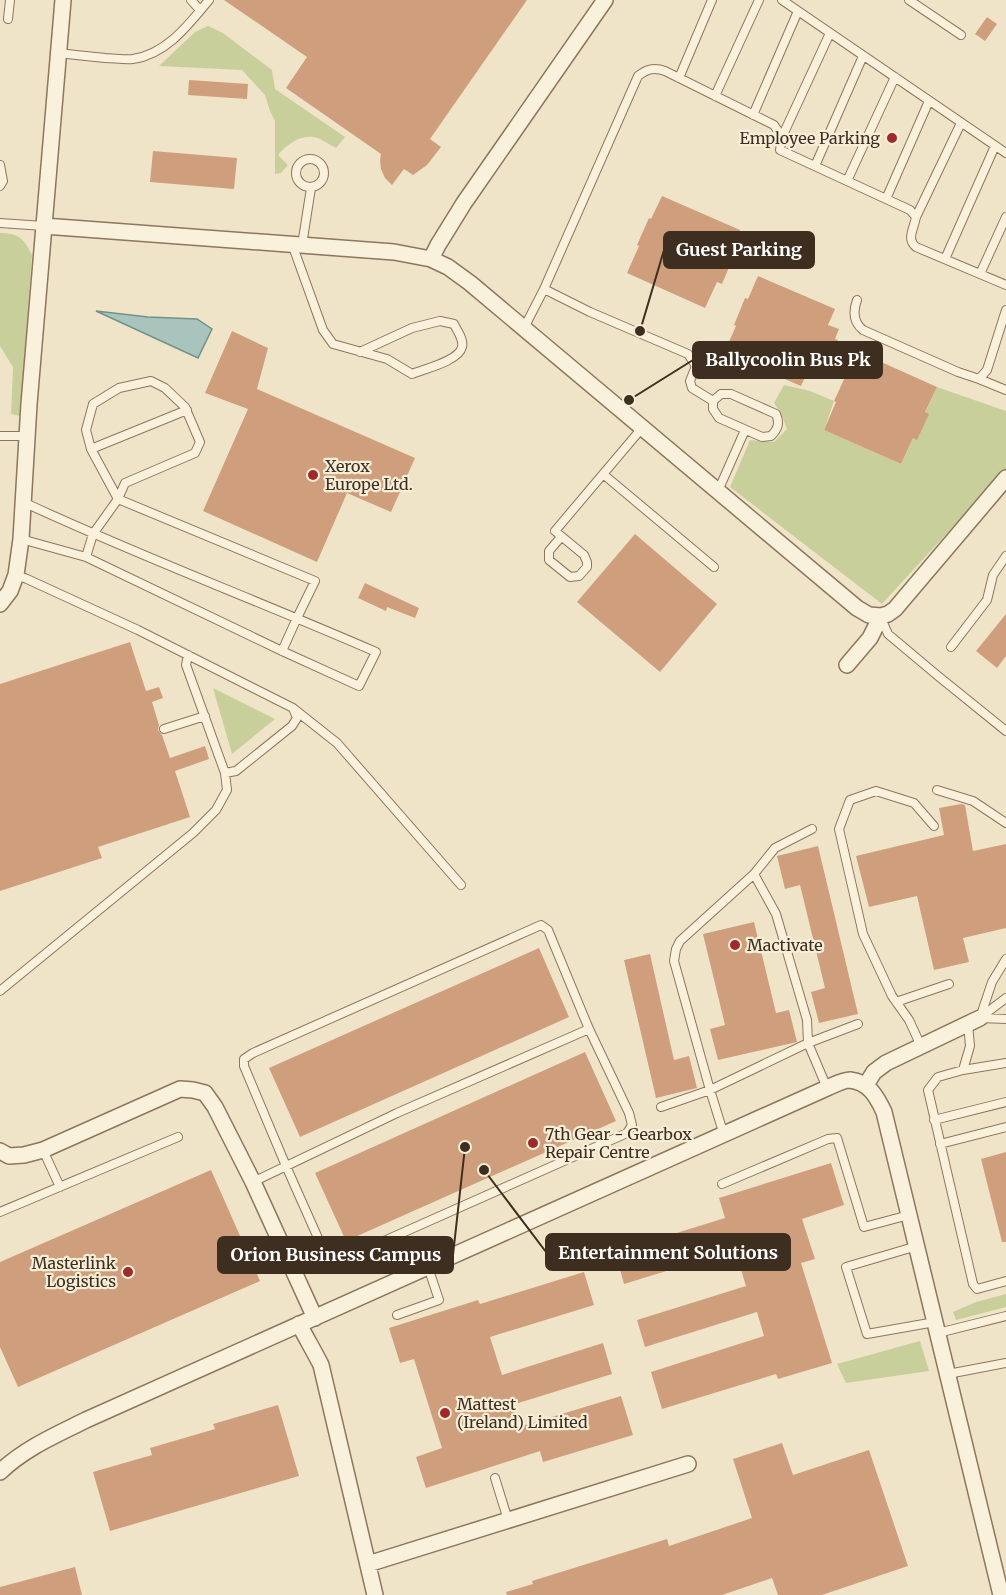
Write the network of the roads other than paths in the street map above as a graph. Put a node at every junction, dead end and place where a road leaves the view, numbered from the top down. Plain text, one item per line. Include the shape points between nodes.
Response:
1 (10, 0) edge
2 (63, 0) edge
3 (191, 0) edge
4 (209, 0) edge
5 (605, 0) edge
6 (712, 0) edge
7 (759, 0) edge
8 (782, 0) edge
9 (909, 0) edge
10 (200, 10) junction
11 (798, 11) junction
12 (8, 20) dead end
13 (830, 33) junction
14 (961, 35) dead end
15 (58, 53) junction
16 (863, 56) junction
17 (895, 77) junction
18 (679, 78) junction
19 (715, 96) junction
20 (929, 101) junction
21 (753, 115) junction
22 (961, 123) junction
23 (782, 137) junction
24 (995, 146) junction
25 (1006, 153) edge
26 (0, 165) edge
27 (815, 166) junction
28 (847, 181) junction
29 (0, 186) edge
30 (311, 188) dead end
31 (886, 199) junction
32 (916, 217) junction
33 (1006, 217) edge
34 (0, 223) edge
35 (45, 226) junction
36 (297, 245) junction
37 (431, 259) junction
38 (945, 259) junction
39 (980, 274) junction
40 (1006, 285) edge
41 (544, 289) junction
42 (857, 300) dead end
43 (1006, 310) edge
44 (524, 328) junction
45 (360, 352) junction
46 (979, 379) junction
47 (1006, 390) edge
48 (713, 401) junction
49 (187, 410) junction
50 (642, 428) junction
51 (746, 430) junction
52 (0, 436) edge
53 (27, 436) junction
54 (91, 449) junction
55 (603, 474) junction
56 (1006, 478) edge
57 (717, 491) junction
58 (118, 499) junction
59 (23, 502) junction
60 (93, 534) junction
61 (561, 537) junction
62 (21, 539) junction
63 (1006, 556) edge
64 (86, 557) junction
65 (714, 567) dead end
66 (16, 576) junction
67 (0, 604) edge
68 (880, 616) junction
69 (297, 618) junction
70 (951, 647) dead end
71 (282, 651) junction
72 (188, 655) junction
73 (847, 665) dead end
74 (293, 708) junction
75 (205, 716) junction
76 (164, 729) dead end
77 (1006, 730) edge
78 (225, 773) junction
79 (937, 790) dead end
80 (1006, 823) edge
81 (934, 826) dead end
82 (812, 829) dead end
83 (753, 874) junction
84 (461, 885) dead end
85 (1006, 959) edge
86 (949, 984) dead end
87 (0, 991) edge
88 (1006, 998) edge
89 (896, 1002) junction
90 (1006, 1018) edge
91 (974, 1021) junction
92 (858, 1024) dead end
93 (589, 1029) junction
94 (808, 1043) junction
95 (921, 1046) junction
96 (1006, 1064) edge
97 (963, 1070) junction
98 (866, 1085) junction
99 (827, 1088) junction
100 (710, 1090) junction
101 (1006, 1102) edge
102 (661, 1107) dead end
103 (934, 1120) junction
104 (1006, 1127) edge
105 (724, 1135) junction
106 (178, 1137) dead end
107 (940, 1144) junction
108 (44, 1150) junction
109 (0, 1151) edge
110 (286, 1166) junction
111 (252, 1182) junction
112 (722, 1184) dead end
113 (60, 1187) junction
114 (0, 1212) edge
115 (909, 1215) junction
116 (917, 1246) junction
117 (428, 1267) junction
118 (1006, 1281) edge
119 (397, 1315) dead end
120 (1006, 1316) edge
121 (315, 1318) junction
122 (299, 1324) junction
123 (937, 1327) junction
124 (1006, 1363) edge
125 (948, 1374) junction
126 (688, 1464) dead end
127 (0, 1472) edge
128 (495, 1478) dead end
129 (508, 1520) junction
130 (368, 1564) junction
131 (375, 1595) edge
132 (1001, 1595) edge

1 - 12 lane
2 - 15 street
3 - 10 lane
4 - 10 lane
5 - 37 street via 464,203
6 - 18 lane
7 - 19 lane
8 - 11 lane
9 - 14 lane
10 - 15 lane via 166,45 145,56 131,59
11 - 13 lane
11 - 21 lane
13 - 16 lane
13 - 23 lane
15 - 35 street
16 - 17 lane
16 - 27 lane
17 - 20 lane
17 - 28 lane
18 - 19 lane
18 - 41 lane via 657,68 638,76
19 - 21 lane
20 - 22 lane
20 - 31 lane
21 - 23 lane via 774,125
22 - 24 lane
22 - 32 lane
23 - 27 lane via 780,150
24 - 25 lane
24 - 38 lane
26 - 29 lane
27 - 28 lane
28 - 31 lane
30 - 36 lane
31 - 32 lane
32 - 38 lane via 911,243
33 - 39 lane
34 - 35 lane
35 - 36 street
35 - 53 street
36 - 37 street via 394,252
36 - 45 lane via 323,330 333,344
37 - 44 street via 470,283
38 - 39 lane
39 - 40 lane
41 - 44 lane
41 - 48 lane via 688,354 696,366 690,381 692,388
42 - 46 lane via 855,319 864,330
43 - 46 lane via 987,370
44 - 50 street
45 - 45 lane via 387,359 412,374 456,357 462,339 454,324 440,321 412,328
46 - 47 lane
48 - 51 lane via 719,418
48 - 51 lane via 721,394 731,394 776,414 778,426 771,436
49 - 54 lane
49 - 54 lane via 165,388 151,381 119,388 93,404 86,430
49 - 58 lane via 200,442 195,453 125,483
50 - 55 lane
50 - 57 street
51 - 57 lane
52 - 53 lane
53 - 59 street
54 - 58 lane
55 - 61 lane via 555,531
55 - 65 lane
56 - 68 street via 895,609
57 - 68 street via 857,608
58 - 60 lane
58 - 69 lane via 315,581
59 - 60 lane
59 - 62 street
60 - 64 lane
60 - 69 lane
61 - 61 lane via 586,558 587,567 579,576 570,577 549,560 549,551
62 - 64 lane
62 - 66 street
63 - 70 lane via 993,574 987,600
64 - 71 lane
66 - 67 street
66 - 72 lane
68 - 73 street via 870,638
68 - 77 lane via 888,633
69 - 71 lane
69 - 71 lane via 376,652 359,686
72 - 74 lane
72 - 75 lane via 186,665
74 - 78 lane via 297,718 292,726 237,771
74 - 84 lane via 337,743
75 - 76 lane
75 - 78 lane
78 - 87 lane via 227,790 216,810
79 - 80 lane via 973,801
81 - 89 lane via 914,803 876,790 850,800 839,829 863,934
82 - 83 lane via 775,848
83 - 94 lane via 776,914 807,1020
83 - 100 lane via 676,949 674,962
85 - 91 lane
86 - 89 lane
88 - 91 lane
89 - 95 lane
90 - 91 lane
91 - 95 street
91 - 97 lane
92 - 94 lane
93 - 110 lane
93 - 110 lane via 629,1113 632,1125 627,1133 330,1265
93 - 110 lane via 548,930 541,925 262,1049 244,1059 244,1066
94 - 99 lane
94 - 100 lane
95 - 98 street via 886,1063
96 - 97 lane
97 - 103 lane via 938,1077 927,1090
98 - 99 street via 848,1080
98 - 115 street via 878,1097 884,1112
99 - 105 street
100 - 102 lane
100 - 105 lane
101 - 103 lane
103 - 107 lane
104 - 107 lane
105 - 117 street
106 - 113 lane
107 - 118 lane via 973,1284 977,1289
108 - 109 street via 9,1156
108 - 111 street via 180,1089 193,1090 205,1093 215,1107
108 - 113 lane
110 - 111 lane
111 - 121 street
112 - 115 lane via 837,1138 864,1227
113 - 114 lane
115 - 116 street
116 - 123 street
116 - 123 lane via 846,1267 867,1334
117 - 119 lane via 439,1300
117 - 121 street
120 - 123 lane
121 - 122 street
122 - 127 street via 34,1445
122 - 130 street via 321,1365
123 - 125 street
124 - 125 lane
125 - 132 street
126 - 129 street
128 - 129 lane
129 - 130 street
130 - 131 street

